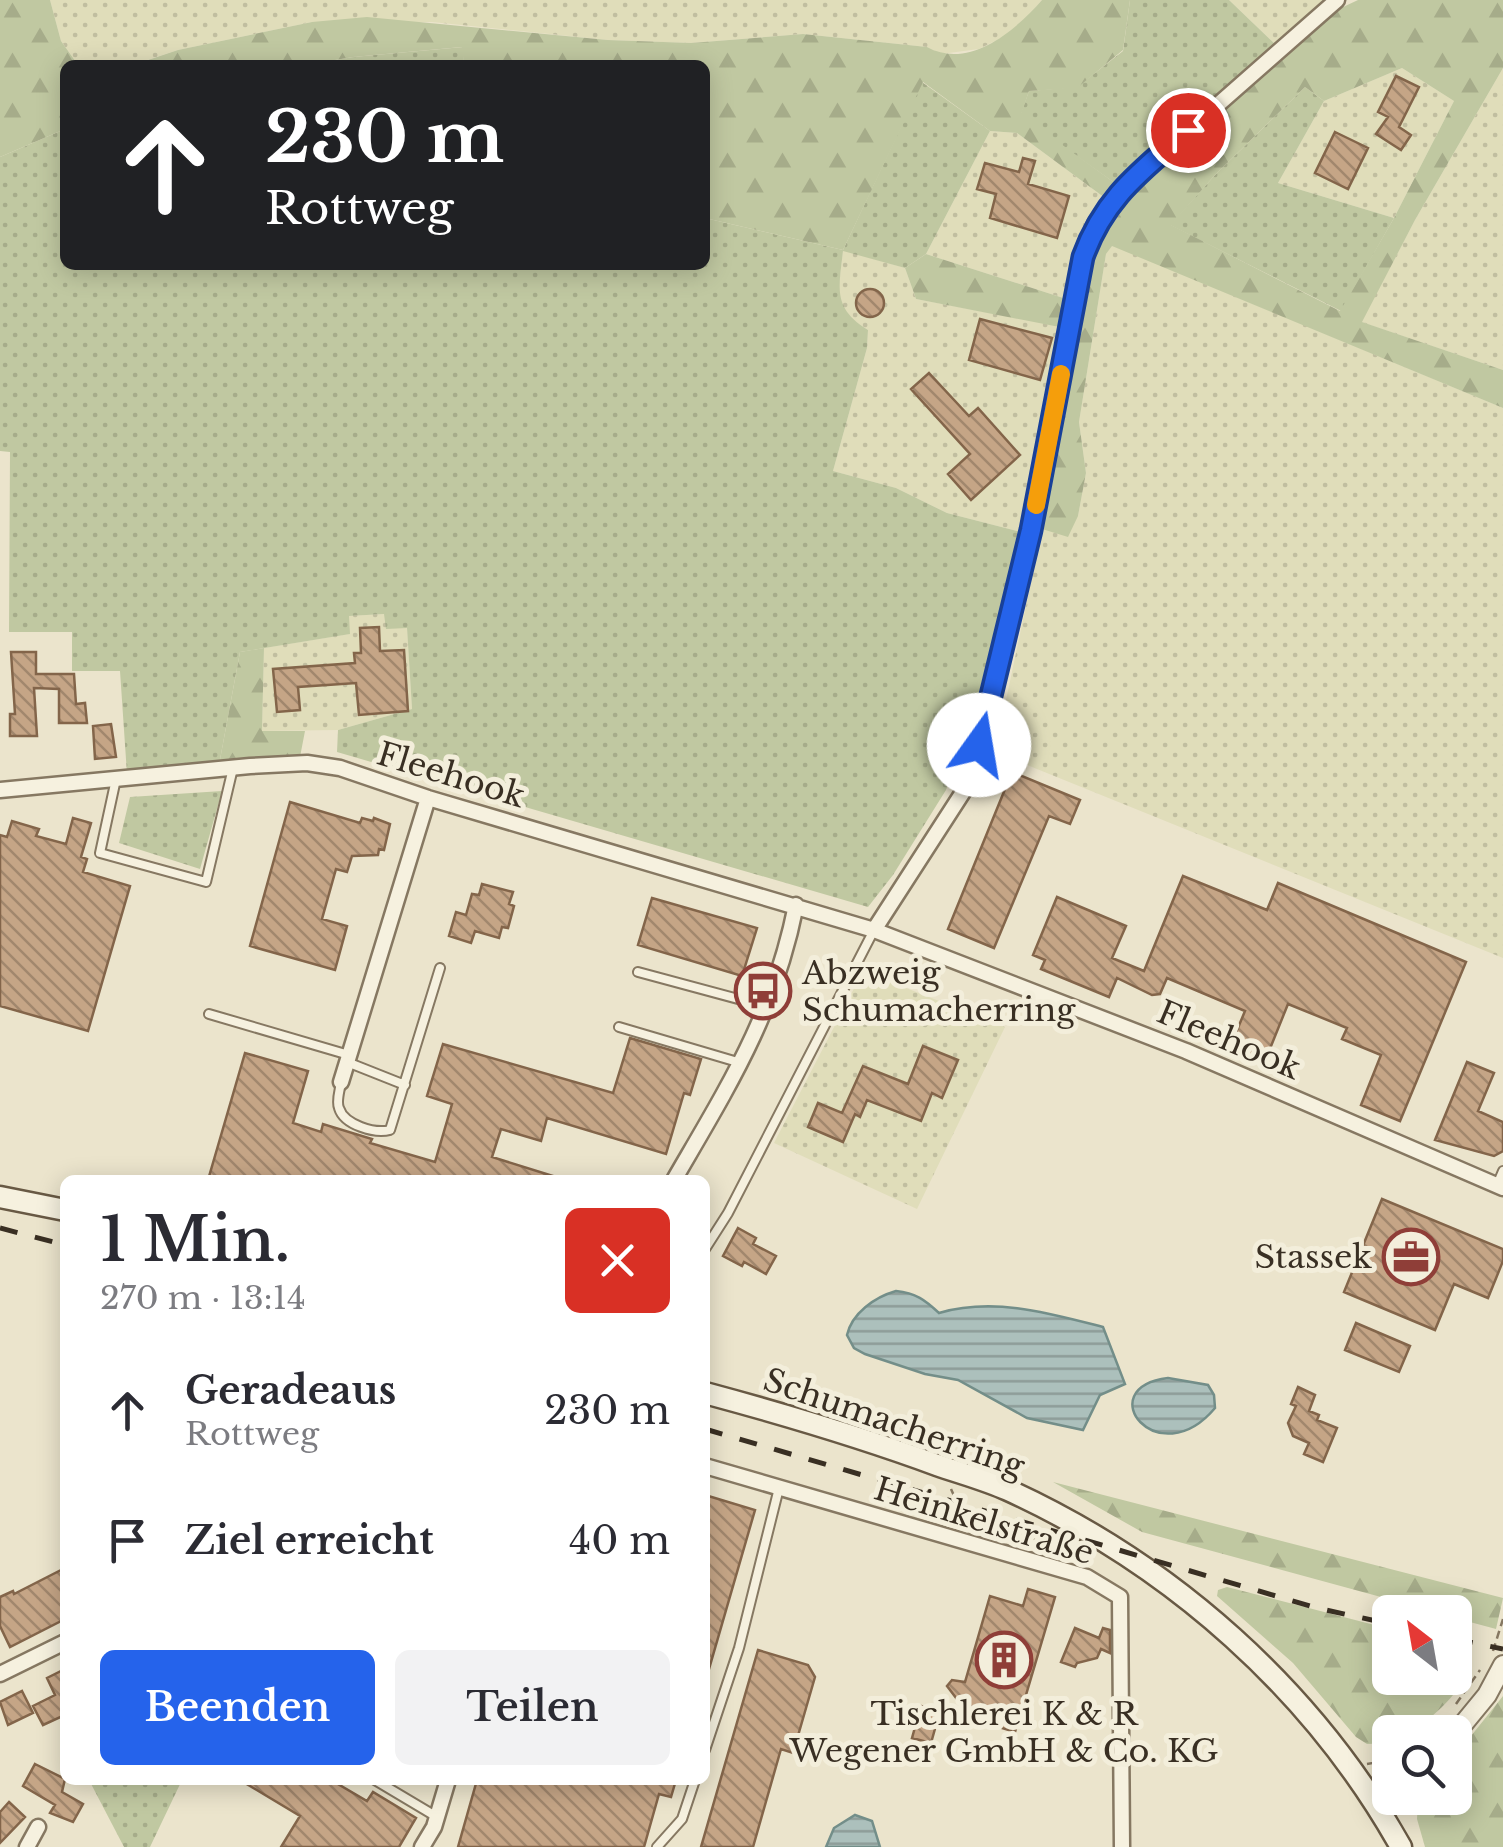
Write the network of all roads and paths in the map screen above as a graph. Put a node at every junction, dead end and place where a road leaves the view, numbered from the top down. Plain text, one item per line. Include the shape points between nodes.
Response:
1 (1336, 0) edge
2 (233, 768) junction
3 (116, 779) junction
4 (0, 790) edge
5 (428, 798) junction
6 (796, 905) junction
7 (874, 930) junction
8 (440, 968) dead end
9 (638, 972) dead end
10 (768, 1007) junction
11 (209, 1014) dead end
12 (619, 1027) dead end
13 (348, 1058) junction
14 (741, 1063) junction
15 (341, 1082) joint
16 (405, 1086) junction
17 (677, 1175) edge
18 (1501, 1181) edge
19 (0, 1197) edge
20 (60, 1209) edge
21 (710, 1240) edge
22 (710, 1394) edge
23 (710, 1467) edge
24 (779, 1488) junction
25 (1503, 1619) edge
26 (60, 1644) edge
27 (1503, 1665) edge
28 (0, 1674) edge
29 (1448, 1714) dead end
30 (1471, 1715) edge
31 (710, 1735) edge
32 (383, 1785) edge
33 (447, 1785) edge
34 (693, 1785) edge
35 (1371, 1798) joint
36 (437, 1818) junction
37 (38, 1828) dead end
38 (27, 1847) edge
39 (422, 1847) edge
40 (657, 1847) edge
41 (1122, 1847) edge
42 (1400, 1847) edge

1 - 7 street via 1117,195 1095,224 979,745 965,789
2 - 3 street, Fleehook
2 - 3 lane via 206,882 100,853
2 - 5 street, Fleehook via 340,768
3 - 4 street, Fleehook
5 - 6 street, Fleehook
5 - 13 street
6 - 7 street, Fleehook
6 - 10 street
7 - 18 street, Fleehook
7 - 21 lane
8 - 16 lane
9 - 10 lane
10 - 14 street
11 - 13 lane
12 - 14 lane
13 - 15 street
13 - 16 lane
14 - 17 street
15 - 16 lane via 342,1114 380,1133 390,1130
19 - 20 main road
22 - 35 main road, Schumacherring via 1007,1490 1120,1551 1204,1612 1280,1682
23 - 24 street, Heinkelstraße
24 - 31 lane via 740,1648
24 - 41 street, Heinkelstraße via 822,1508 1087,1578 1120,1597
25 - 29 path via 1495,1648
26 - 28 street
27 - 30 street
32 - 36 lane
33 - 36 street
34 - 40 lane via 682,1819
35 - 42 main road, Schumacherring
36 - 39 street
37 - 38 street

